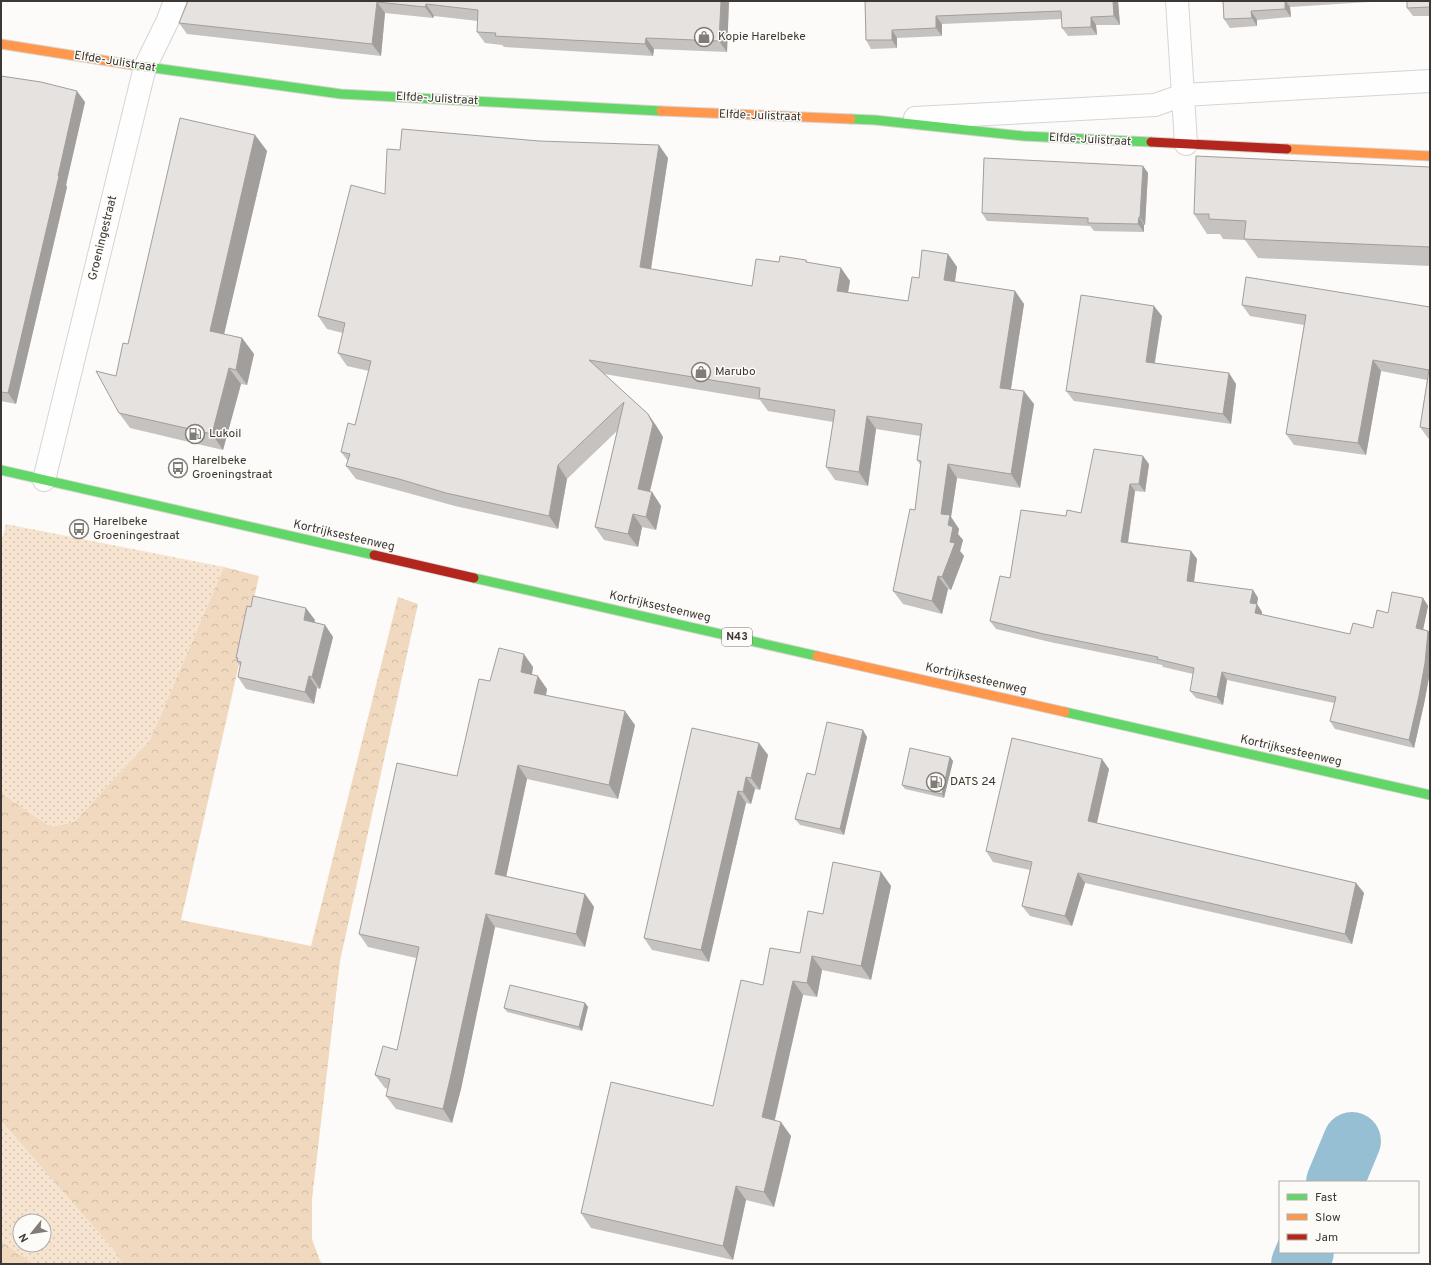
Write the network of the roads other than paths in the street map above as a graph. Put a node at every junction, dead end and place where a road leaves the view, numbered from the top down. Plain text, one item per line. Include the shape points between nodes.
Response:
1 (175, 1) edge
2 (1177, 1) edge
3 (1, 44) edge
4 (145, 67) junction
5 (1430, 81) edge
6 (1183, 95) junction
7 (875, 120) junction
8 (1186, 144) junction
9 (1430, 156) edge
10 (1, 470) edge
11 (44, 480) junction
12 (1430, 795) edge

1 - 4 street, Groeningestraat
2 - 6 street
3 - 4 main road, Elfde-Julistraat
4 - 7 main road, Elfde-Julistraat via 342,94
4 - 11 street, Groeningestraat
5 - 6 street, Elfde-Julistraat
6 - 7 street, Elfde-Julistraat via 1156,105
6 - 8 street
7 - 8 main road, Elfde-Julistraat via 1023,136
8 - 9 main road, Elfde-Julistraat
10 - 11 main road, Kortrijksesteenweg / N43
11 - 12 main road, Kortrijksesteenweg / N43

